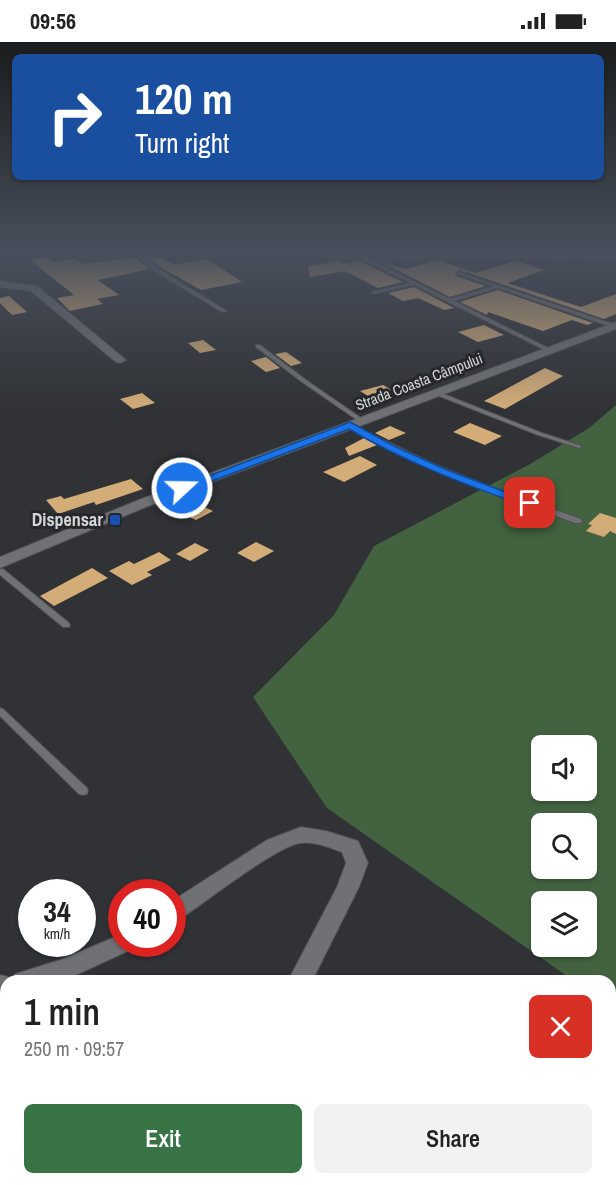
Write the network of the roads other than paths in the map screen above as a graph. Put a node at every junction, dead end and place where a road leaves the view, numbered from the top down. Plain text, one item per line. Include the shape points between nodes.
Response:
1 (52, 303) edge
2 (211, 303) edge
3 (454, 303) edge
4 (547, 303) edge
5 (224, 311) dead end
6 (615, 326) edge
7 (258, 346) dead end
8 (549, 350) junction
9 (120, 360) dead end
10 (436, 393) junction
11 (356, 423) junction
12 (579, 446) dead end
13 (578, 521) dead end
14 (0, 563) edge
15 (0, 571) edge
16 (66, 625) dead end
17 (0, 711) edge
18 (83, 791) dead end
19 (186, 904) edge
20 (108, 949) edge
21 (44, 975) edge
22 (303, 975) edge

1 - 9 street
2 - 5 lane
3 - 8 lane
4 - 6 lane
6 - 8 street, Strada Coasta Câmpului
7 - 11 lane
8 - 10 street, Strada Coasta Câmpului
10 - 11 street, Strada Coasta Câmpului
10 - 12 lane
11 - 13 lane via 390,448 443,472
11 - 14 street, Strada Coasta Câmpului via 141,504
15 - 16 lane
17 - 18 lane
19 - 22 street via 256,856 298,835 330,839 350,847 357,863
20 - 21 street

